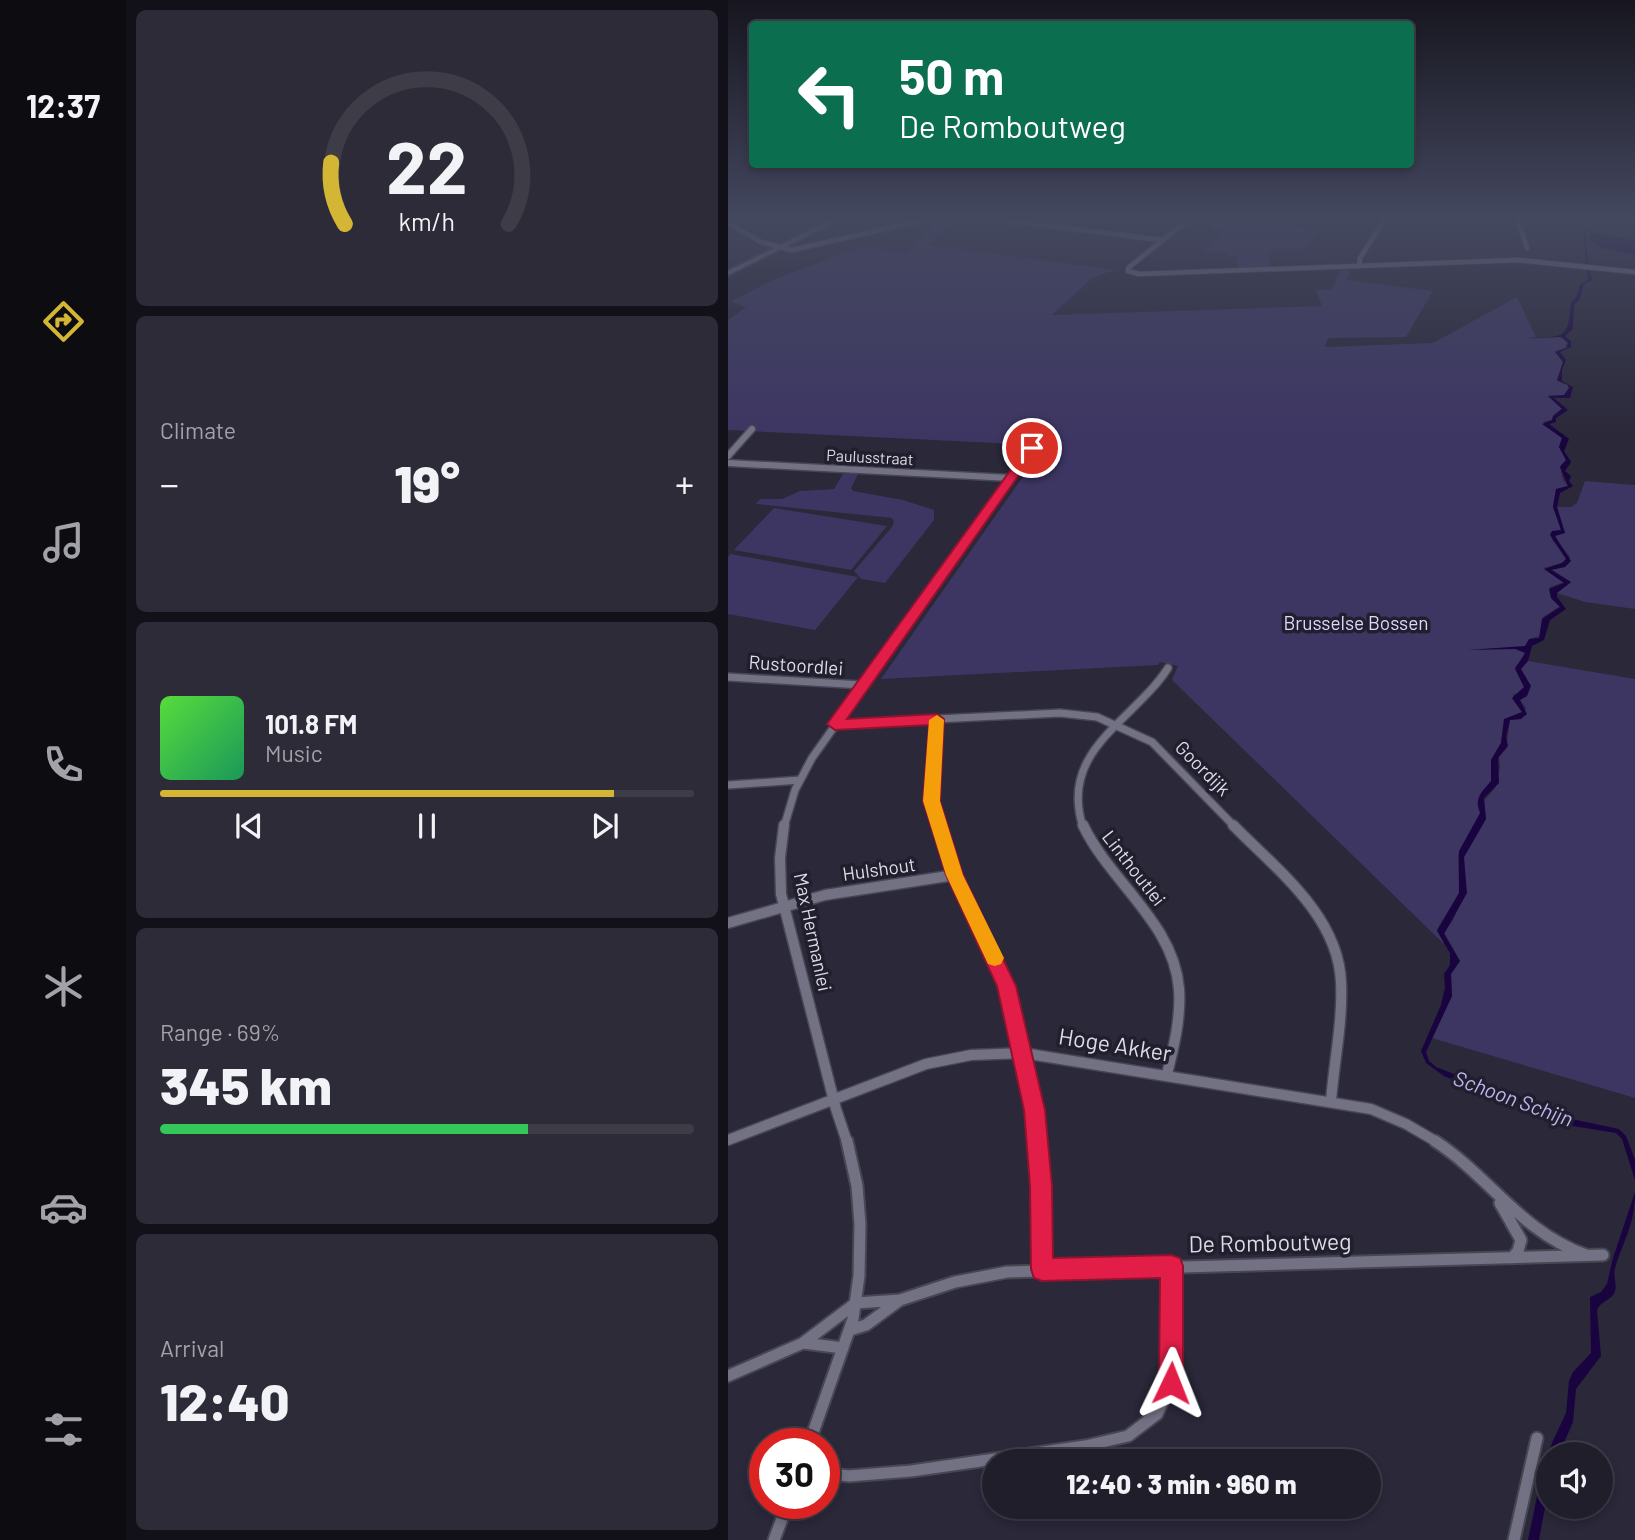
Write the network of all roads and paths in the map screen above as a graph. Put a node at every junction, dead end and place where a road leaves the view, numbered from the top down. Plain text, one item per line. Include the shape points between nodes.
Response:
1 (728, 448) edge
2 (1032, 448) dead end
3 (728, 456) edge
4 (728, 463) edge
5 (1010, 478) junction
6 (1168, 668) dead end
7 (728, 677) edge
8 (862, 685) junction
9 (937, 719) junction
10 (835, 724) junction
11 (1117, 724) junction
12 (800, 780) junction
13 (728, 785) edge
14 (955, 875) junction
15 (784, 906) junction
16 (728, 923) edge
17 (1023, 1053) junction
18 (1167, 1074) junction
19 (833, 1098) junction
20 (1331, 1101) junction
21 (728, 1140) edge
22 (1486, 1184) junction
23 (1586, 1255) junction
24 (1603, 1255) dead end
25 (1512, 1258) junction
26 (1171, 1266) junction
27 (1042, 1269) junction
28 (900, 1300) junction
29 (856, 1303) junction
30 (849, 1330) junction
31 (803, 1343) junction
32 (843, 1348) junction
33 (728, 1376) edge
34 (815, 1428) edge
35 (1537, 1438) dead end
36 (840, 1475) edge
37 (782, 1519) edge
38 (774, 1540) edge
39 (1514, 1540) edge

1 - 3 street via 752,429
2 - 5 street, Max Hermanlei
4 - 5 street, Paulusstraat
5 - 8 street, Max Hermanlei
6 - 11 street, Linthoutlei via 1150,694
7 - 8 street, Rustoordlei
8 - 10 street, Max Hermanlei
9 - 10 street, Goordijk
9 - 11 street, Goordijk via 1060,713
9 - 14 street via 932,801
10 - 12 street, Max Hermanlei
11 - 18 street, Linthoutlei via 1083,769 1079,810 1095,851 1158,929 1173,957 1180,1012
11 - 20 street, Goordijk via 1165,753 1308,901 1327,930 1341,983
12 - 13 street
12 - 15 street, Max Hermanlei via 781,837
14 - 15 street, Hulshout via 845,891
14 - 17 street via 1007,986
15 - 16 street, Hulshout
15 - 19 street, Max Hermanlei
17 - 18 street, Hoge Akker
17 - 19 street, Hoge Akker via 971,1055 926,1064
17 - 27 street via 1037,1122
18 - 20 street, Hoge Akker
19 - 21 street, Hoge Akker
19 - 29 street, Max Hermanlei via 857,1186 860,1250
20 - 22 street, Hoge Akker via 1371,1110 1417,1129
22 - 23 street, Hoge Akker via 1538,1233 1562,1248
22 - 25 street, Hoge Akker via 1521,1240
23 - 24 street, De Romboutweg
23 - 25 street, De Romboutweg
25 - 26 street, De Romboutweg
26 - 27 street, De Romboutweg
26 - 36 street via 1171,1383 1157,1414 1134,1433 1118,1440 911,1471
27 - 28 street, De Romboutweg via 979,1276
28 - 29 street, De Romboutweg
28 - 30 street, De Romboutweg via 866,1325
29 - 30 street, Max Hermanlei
29 - 31 street
30 - 32 street, Max Hermanlei
31 - 32 street
31 - 33 street
32 - 34 street, Max Hermanlei
35 - 39 street
37 - 38 street

